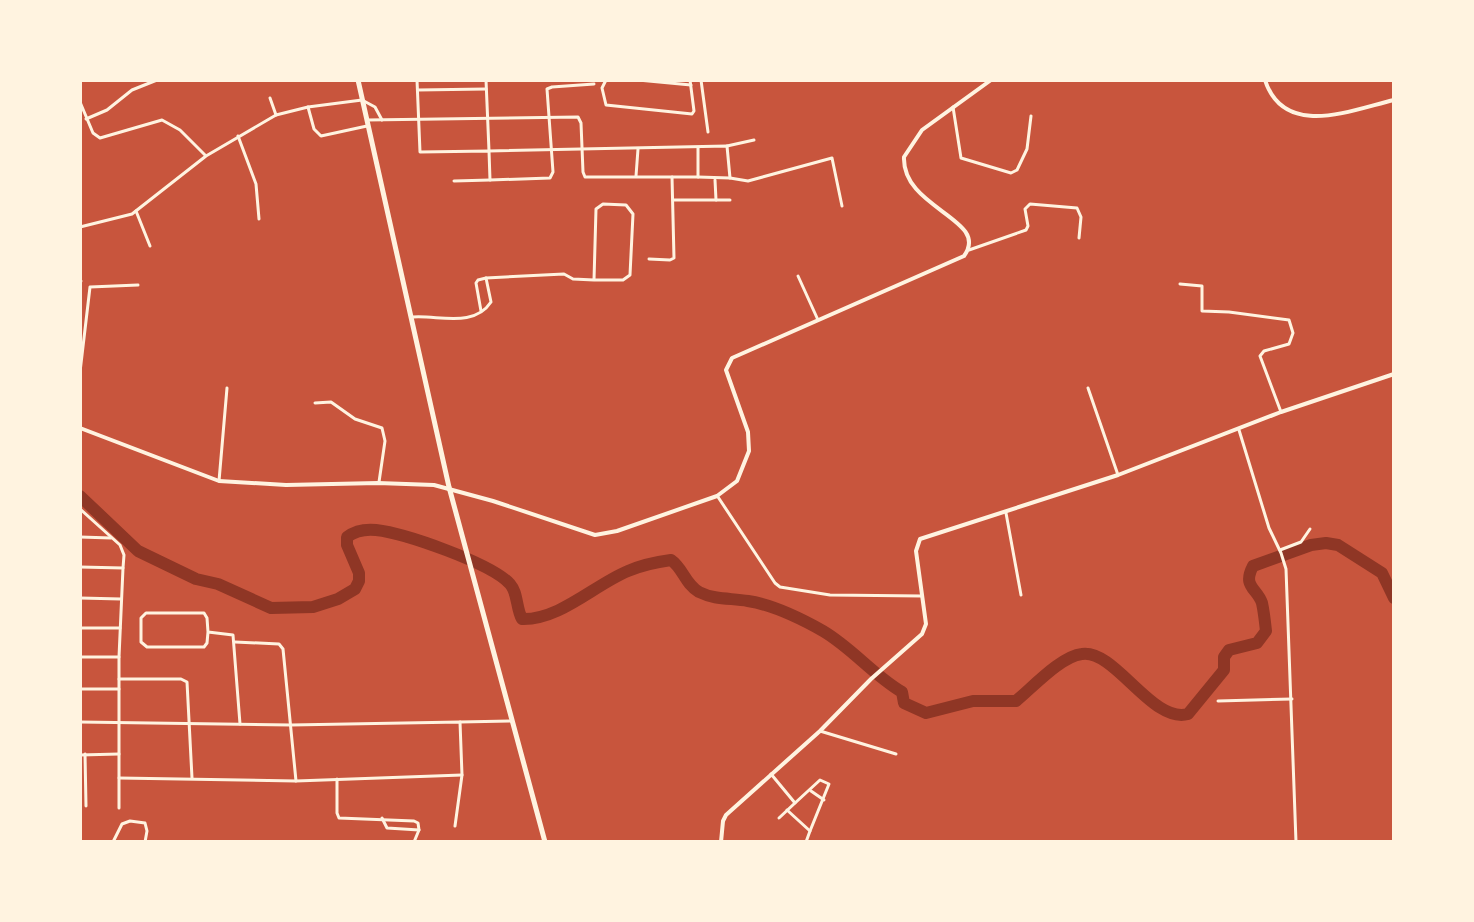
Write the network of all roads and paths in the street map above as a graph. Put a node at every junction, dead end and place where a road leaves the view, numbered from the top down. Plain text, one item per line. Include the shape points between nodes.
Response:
1 (157, 80) edge
2 (358, 80) edge
3 (417, 80) edge
4 (486, 80) edge
5 (606, 80) edge
6 (638, 80) edge
7 (701, 80) edge
8 (991, 80) edge
9 (1265, 80) edge
10 (690, 82) edge
11 (594, 84) dead end
12 (486, 89) junction
13 (417, 90) junction
14 (270, 98) dead end
15 (362, 100) junction
16 (1394, 100) edge
17 (80, 102) edge
18 (953, 105) junction
19 (308, 107) junction
20 (276, 115) junction
21 (1031, 116) dead end
22 (550, 118) junction
23 (86, 119) junction
24 (382, 120) junction
25 (417, 120) junction
26 (488, 120) junction
27 (368, 123) junction
28 (708, 132) dead end
29 (238, 136) junction
30 (754, 140) dead end
31 (727, 146) junction
32 (582, 148) junction
33 (698, 148) junction
34 (552, 149) junction
35 (638, 149) junction
36 (489, 151) junction
37 (206, 156) junction
38 (636, 176) junction
39 (672, 177) junction
40 (698, 177) junction
41 (715, 178) junction
42 (730, 178) junction
43 (490, 180) junction
44 (454, 181) dead end
45 (673, 200) junction
46 (716, 200) junction
47 (730, 200) dead end
48 (842, 206) dead end
49 (136, 211) junction
50 (259, 219) dead end
51 (80, 227) edge
52 (1079, 238) dead end
53 (150, 246) dead end
54 (969, 250) junction
55 (649, 259) dead end
56 (798, 276) dead end
57 (486, 278) junction
58 (594, 280) junction
59 (1180, 284) dead end
60 (138, 285) dead end
61 (481, 312) junction
62 (412, 318) junction
63 (818, 320) junction
64 (80, 372) edge
65 (1394, 374) edge
66 (227, 388) dead end
67 (1088, 388) dead end
68 (315, 403) dead end
69 (1281, 412) junction
70 (80, 428) edge
71 (1239, 429) junction
72 (1118, 475) junction
73 (219, 481) junction
74 (378, 483) junction
75 (449, 487) junction
76 (717, 496) junction
77 (80, 509) edge
78 (1006, 513) junction
79 (1310, 529) dead end
80 (80, 537) edge
81 (111, 538) junction
82 (1281, 551) junction
83 (80, 567) edge
84 (123, 568) junction
85 (1021, 595) dead end
86 (922, 596) junction
87 (80, 598) edge
88 (121, 599) junction
89 (80, 628) edge
90 (120, 628) junction
91 (208, 632) junction
92 (235, 642) junction
93 (80, 657) edge
94 (119, 657) junction
95 (119, 679) junction
96 (80, 689) edge
97 (119, 689) junction
98 (1292, 699) junction
99 (1218, 701) dead end
100 (511, 721) junction
101 (80, 722) edge
102 (460, 722) junction
103 (119, 723) junction
104 (189, 724) junction
105 (240, 724) junction
106 (291, 725) junction
107 (820, 731) junction
108 (82, 754) edge
109 (119, 754) junction
110 (896, 754) dead end
111 (771, 774) junction
112 (462, 775) junction
113 (119, 778) junction
114 (192, 778) junction
115 (337, 779) junction
116 (296, 781) junction
117 (809, 790) junction
118 (824, 800) junction
119 (795, 803) junction
120 (86, 806) dead end
121 (119, 808) dead end
122 (787, 810) junction
123 (382, 818) junction
124 (779, 818) dead end
125 (455, 826) dead end
126 (419, 830) junction
127 (810, 831) junction
128 (113, 842) edge
129 (145, 842) edge
130 (414, 842) edge
131 (545, 842) edge
132 (721, 842) edge
133 (806, 842) edge
134 (1296, 842) edge

1 - 23 street
2 - 15 main road
3 - 13 street
4 - 12 street
5 - 10 street via 606,105 690,114
6 - 10 street
7 - 28 street
8 - 18 street
9 - 16 street via 1274,100 1301,115 1332,115
11 - 22 street via 549,88
12 - 13 street
12 - 26 street
13 - 25 street
14 - 20 street
15 - 19 street
15 - 24 street via 375,107
15 - 27 main road
17 - 23 street
18 - 21 street via 961,158 1011,173 1027,149
18 - 54 street via 922,130 907,149 904,165 914,189 966,230
19 - 20 street
19 - 27 street via 321,136
20 - 29 street
22 - 26 street
22 - 32 street via 578,117
22 - 34 street
23 - 37 street via 93,133 106,139 158,120 187,135
24 - 25 street
24 - 27 street
25 - 26 street
25 - 36 street via 420,152
26 - 36 street
27 - 62 main road
29 - 37 street
29 - 50 street via 256,184
30 - 31 street
31 - 33 street
31 - 42 street
32 - 34 street
32 - 35 street
32 - 38 street via 585,177
33 - 35 street
33 - 40 street
34 - 36 street
34 - 43 street via 550,178
35 - 38 street
36 - 43 street
37 - 49 street
38 - 39 street
39 - 40 street
39 - 45 street
40 - 41 street
41 - 42 street
41 - 46 street
42 - 48 street via 750,181 833,158
43 - 44 street
45 - 46 street
45 - 55 street via 674,258
46 - 47 street
49 - 51 street
49 - 53 street
52 - 54 street via 1077,208 1030,204 1025,209 1026,230
54 - 63 street
56 - 63 street
57 - 58 street via 564,274
57 - 61 street via 491,302
57 - 61 street via 476,283
58 - 58 street via 596,209 603,204 626,205 633,214 630,275
59 - 69 street via 1202,286 1202,311 1289,320 1289,344 1260,356
60 - 64 street via 90,287
61 - 62 street via 463,319
62 - 75 main road
63 - 76 street via 738,353 728,364 749,451 737,481
65 - 69 street
66 - 73 street
67 - 72 street
68 - 74 street via 331,402 355,419 382,428
69 - 71 street
70 - 73 street
71 - 72 street
71 - 82 street
72 - 78 street
73 - 74 street
74 - 75 street
75 - 76 street via 595,535
75 - 100 main road
76 - 86 street via 780,587 830,595
77 - 81 street
78 - 85 street
78 - 86 street via 918,541
79 - 82 street via 1301,542
80 - 81 street
81 - 84 street via 123,550
82 - 98 street
83 - 84 street
84 - 88 street
86 - 107 street via 922,634
87 - 88 street
88 - 90 street
89 - 90 street
90 - 94 street
91 - 91 street via 204,613 146,613 141,618 141,642 147,647 204,647
91 - 92 street via 231,634
92 - 105 street
92 - 106 street via 282,645
93 - 94 street
94 - 95 street
95 - 97 street
95 - 104 street via 187,682
96 - 97 street
97 - 103 street
98 - 99 street
98 - 134 street
100 - 102 street
100 - 131 main road
101 - 103 street
102 - 106 street
102 - 112 street
103 - 104 street
103 - 109 street
104 - 105 street
104 - 114 street
105 - 106 street
106 - 116 street
107 - 110 street
107 - 111 street
108 - 109 street
108 - 120 street
109 - 113 street
111 - 119 street
111 - 132 street via 726,815
112 - 115 street
112 - 125 street
113 - 114 street
113 - 121 street
114 - 116 street
115 - 116 street
115 - 123 street via 339,818
117 - 118 street
117 - 118 street via 820,780 829,784
117 - 119 street
118 - 127 street
119 - 122 street
122 - 124 street
122 - 127 street
123 - 126 street via 387,828
123 - 126 street via 414,821
126 - 130 street
127 - 133 street
128 - 129 street via 122,824 137,821 147,827

